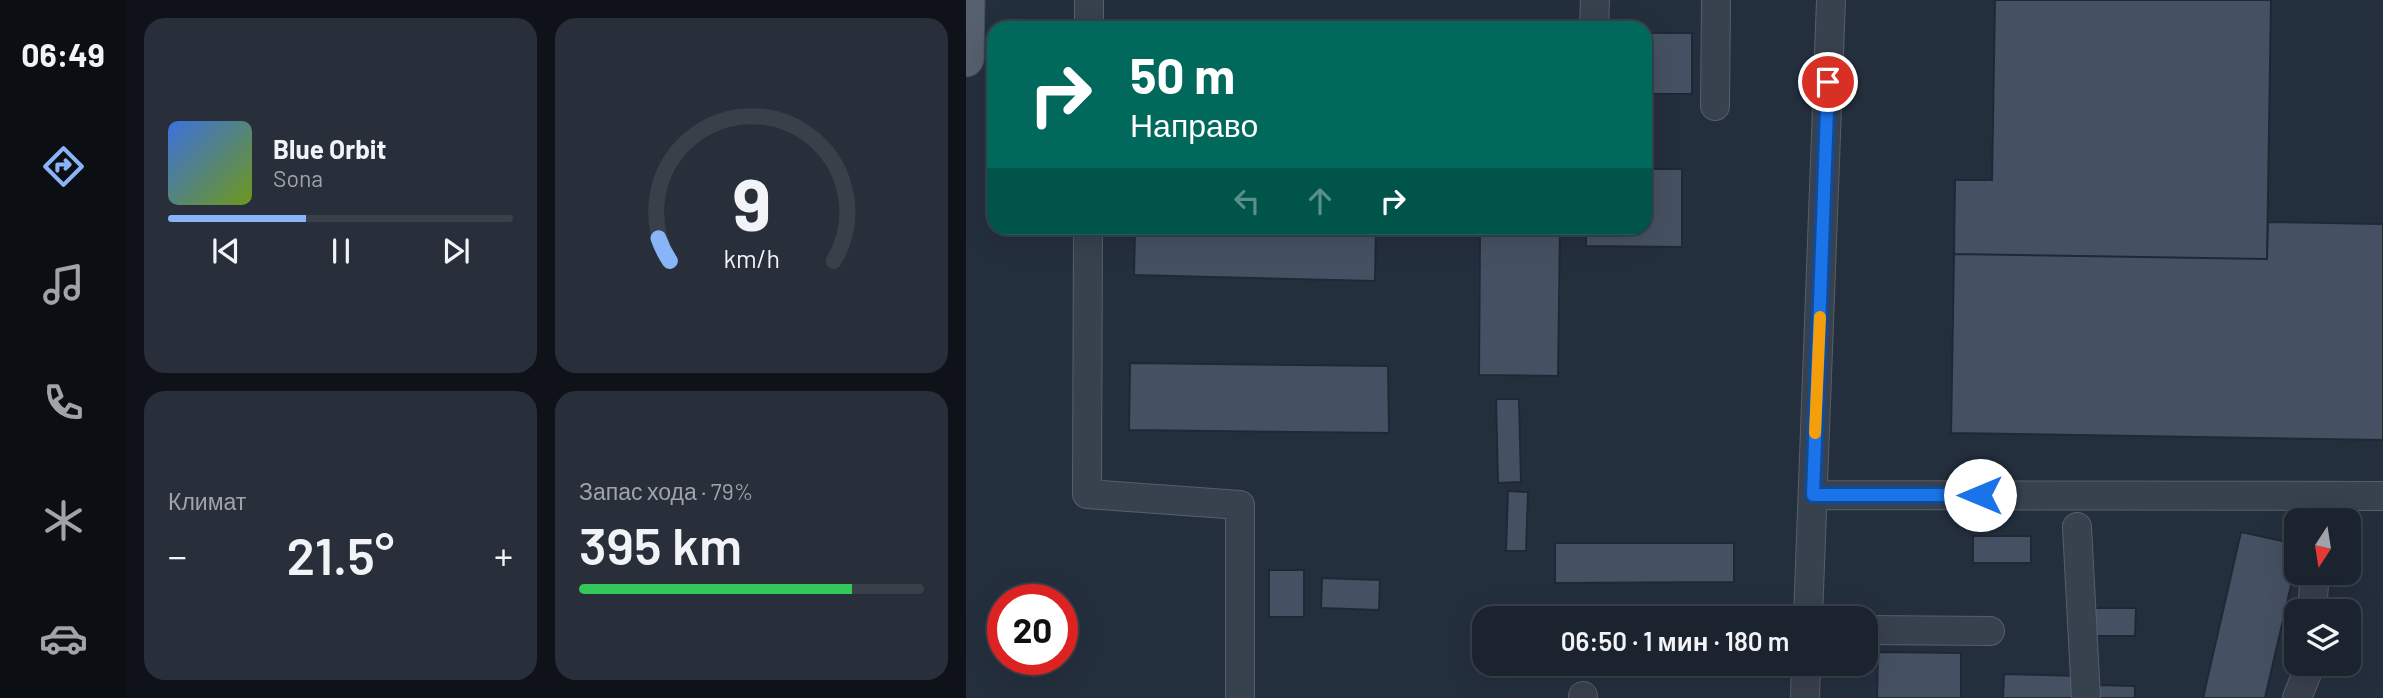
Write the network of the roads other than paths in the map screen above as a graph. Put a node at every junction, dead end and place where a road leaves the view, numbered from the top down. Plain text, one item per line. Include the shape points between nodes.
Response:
1 (967, 0) edge
2 (1089, 0) edge
3 (1595, 0) edge
4 (1716, 0) edge
5 (1831, 0) edge
6 (1089, 21) edge
7 (1594, 21) edge
8 (966, 59) edge
9 (1716, 106) dead end
10 (1088, 235) edge
11 (1813, 495) junction
12 (2383, 496) edge
13 (2314, 508) edge
14 (2077, 527) dead end
15 (1808, 606) edge
16 (1878, 630) edge
17 (1990, 631) dead end
18 (1806, 676) edge
19 (2306, 676) edge
20 (1240, 698) edge
21 (1805, 698) edge
22 (2087, 698) edge
23 (2297, 698) edge

1 - 8 main road
2 - 6 lane
3 - 7 lane
4 - 9 lane
5 - 11 lane
10 - 20 lane via 1087,494 1240,505
11 - 13 lane
11 - 15 lane
12 - 13 lane
14 - 22 lane
16 - 17 lane
18 - 21 lane
19 - 23 lane

